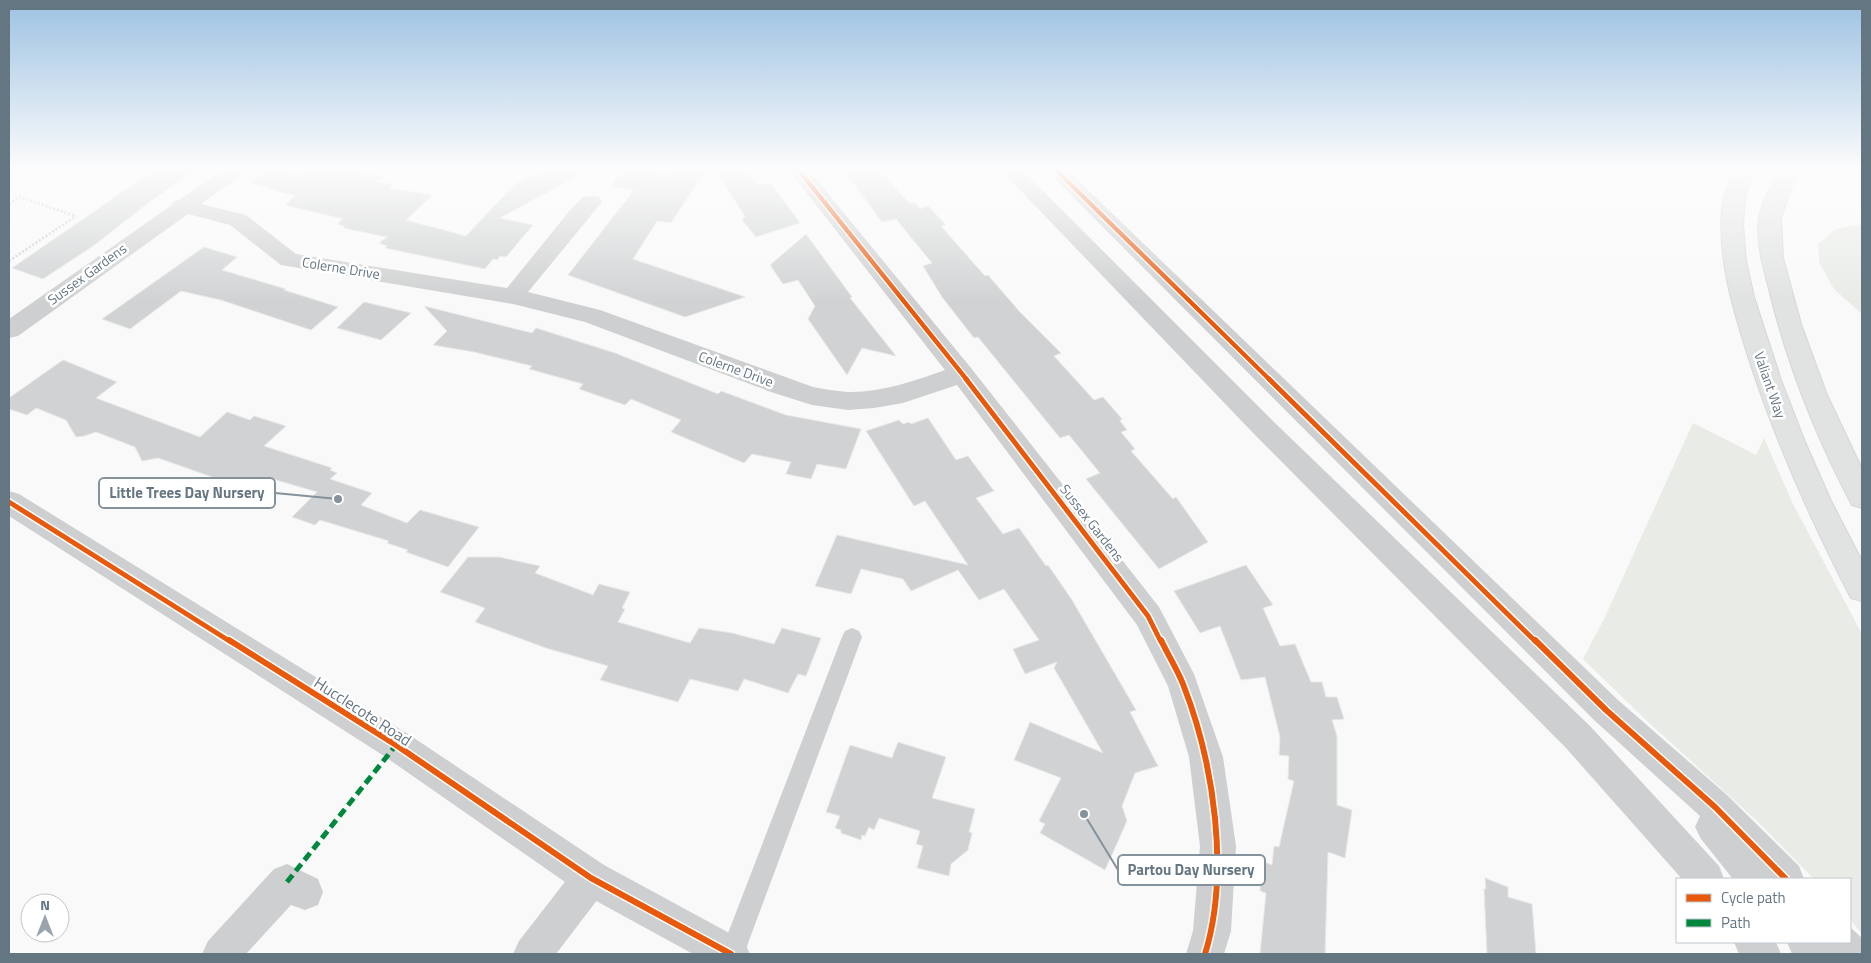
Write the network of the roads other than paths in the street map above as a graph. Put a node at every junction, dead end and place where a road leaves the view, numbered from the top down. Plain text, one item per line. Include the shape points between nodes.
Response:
1 (172, 213) edge
2 (210, 213) edge
3 (581, 213) edge
4 (833, 213) edge
5 (1053, 213) edge
6 (1100, 213) edge
7 (1733, 213) edge
8 (1772, 213) edge
9 (513, 296) junction
10 (9, 330) edge
11 (962, 374) junction
12 (1862, 497) edge
13 (9, 502) edge
14 (1862, 589) edge
15 (852, 637) dead end
16 (1606, 710) junction
17 (591, 878) junction
18 (1705, 878) edge
19 (1755, 878) edge
20 (1785, 878) edge
21 (306, 892) dead end
22 (1754, 943) edge
23 (1807, 943) edge
24 (1841, 943) edge
25 (221, 954) edge
26 (532, 954) edge
27 (731, 954) edge
28 (1205, 954) edge
29 (1762, 954) edge
30 (1815, 954) edge
31 (1851, 954) edge

1 - 10 street, Sussex Gardens
2 - 9 street, Colerne Drive via 238,220 289,260
3 - 9 street
4 - 11 street, Sussex Gardens
5 - 18 street via 1266,430 1578,737
6 - 16 street
7 - 14 main road, Valiant Way via 1733,253 1749,322 1773,396 1816,500
8 - 12 main road via 1772,258 1789,324 1814,395
9 - 11 street, Colerne Drive via 592,316 812,396 848,401 874,399 903,394
11 - 28 street, Sussex Gardens via 1148,616 1183,684 1206,757 1218,846 1212,931
13 - 17 street, Hucclecote Road via 396,745
15 - 27 lane
16 - 19 street via 1718,832
16 - 20 street via 1715,807
17 - 26 street
17 - 27 street, Hucclecote Road
21 - 25 street via 287,882
22 - 29 street
23 - 30 street
24 - 31 street

